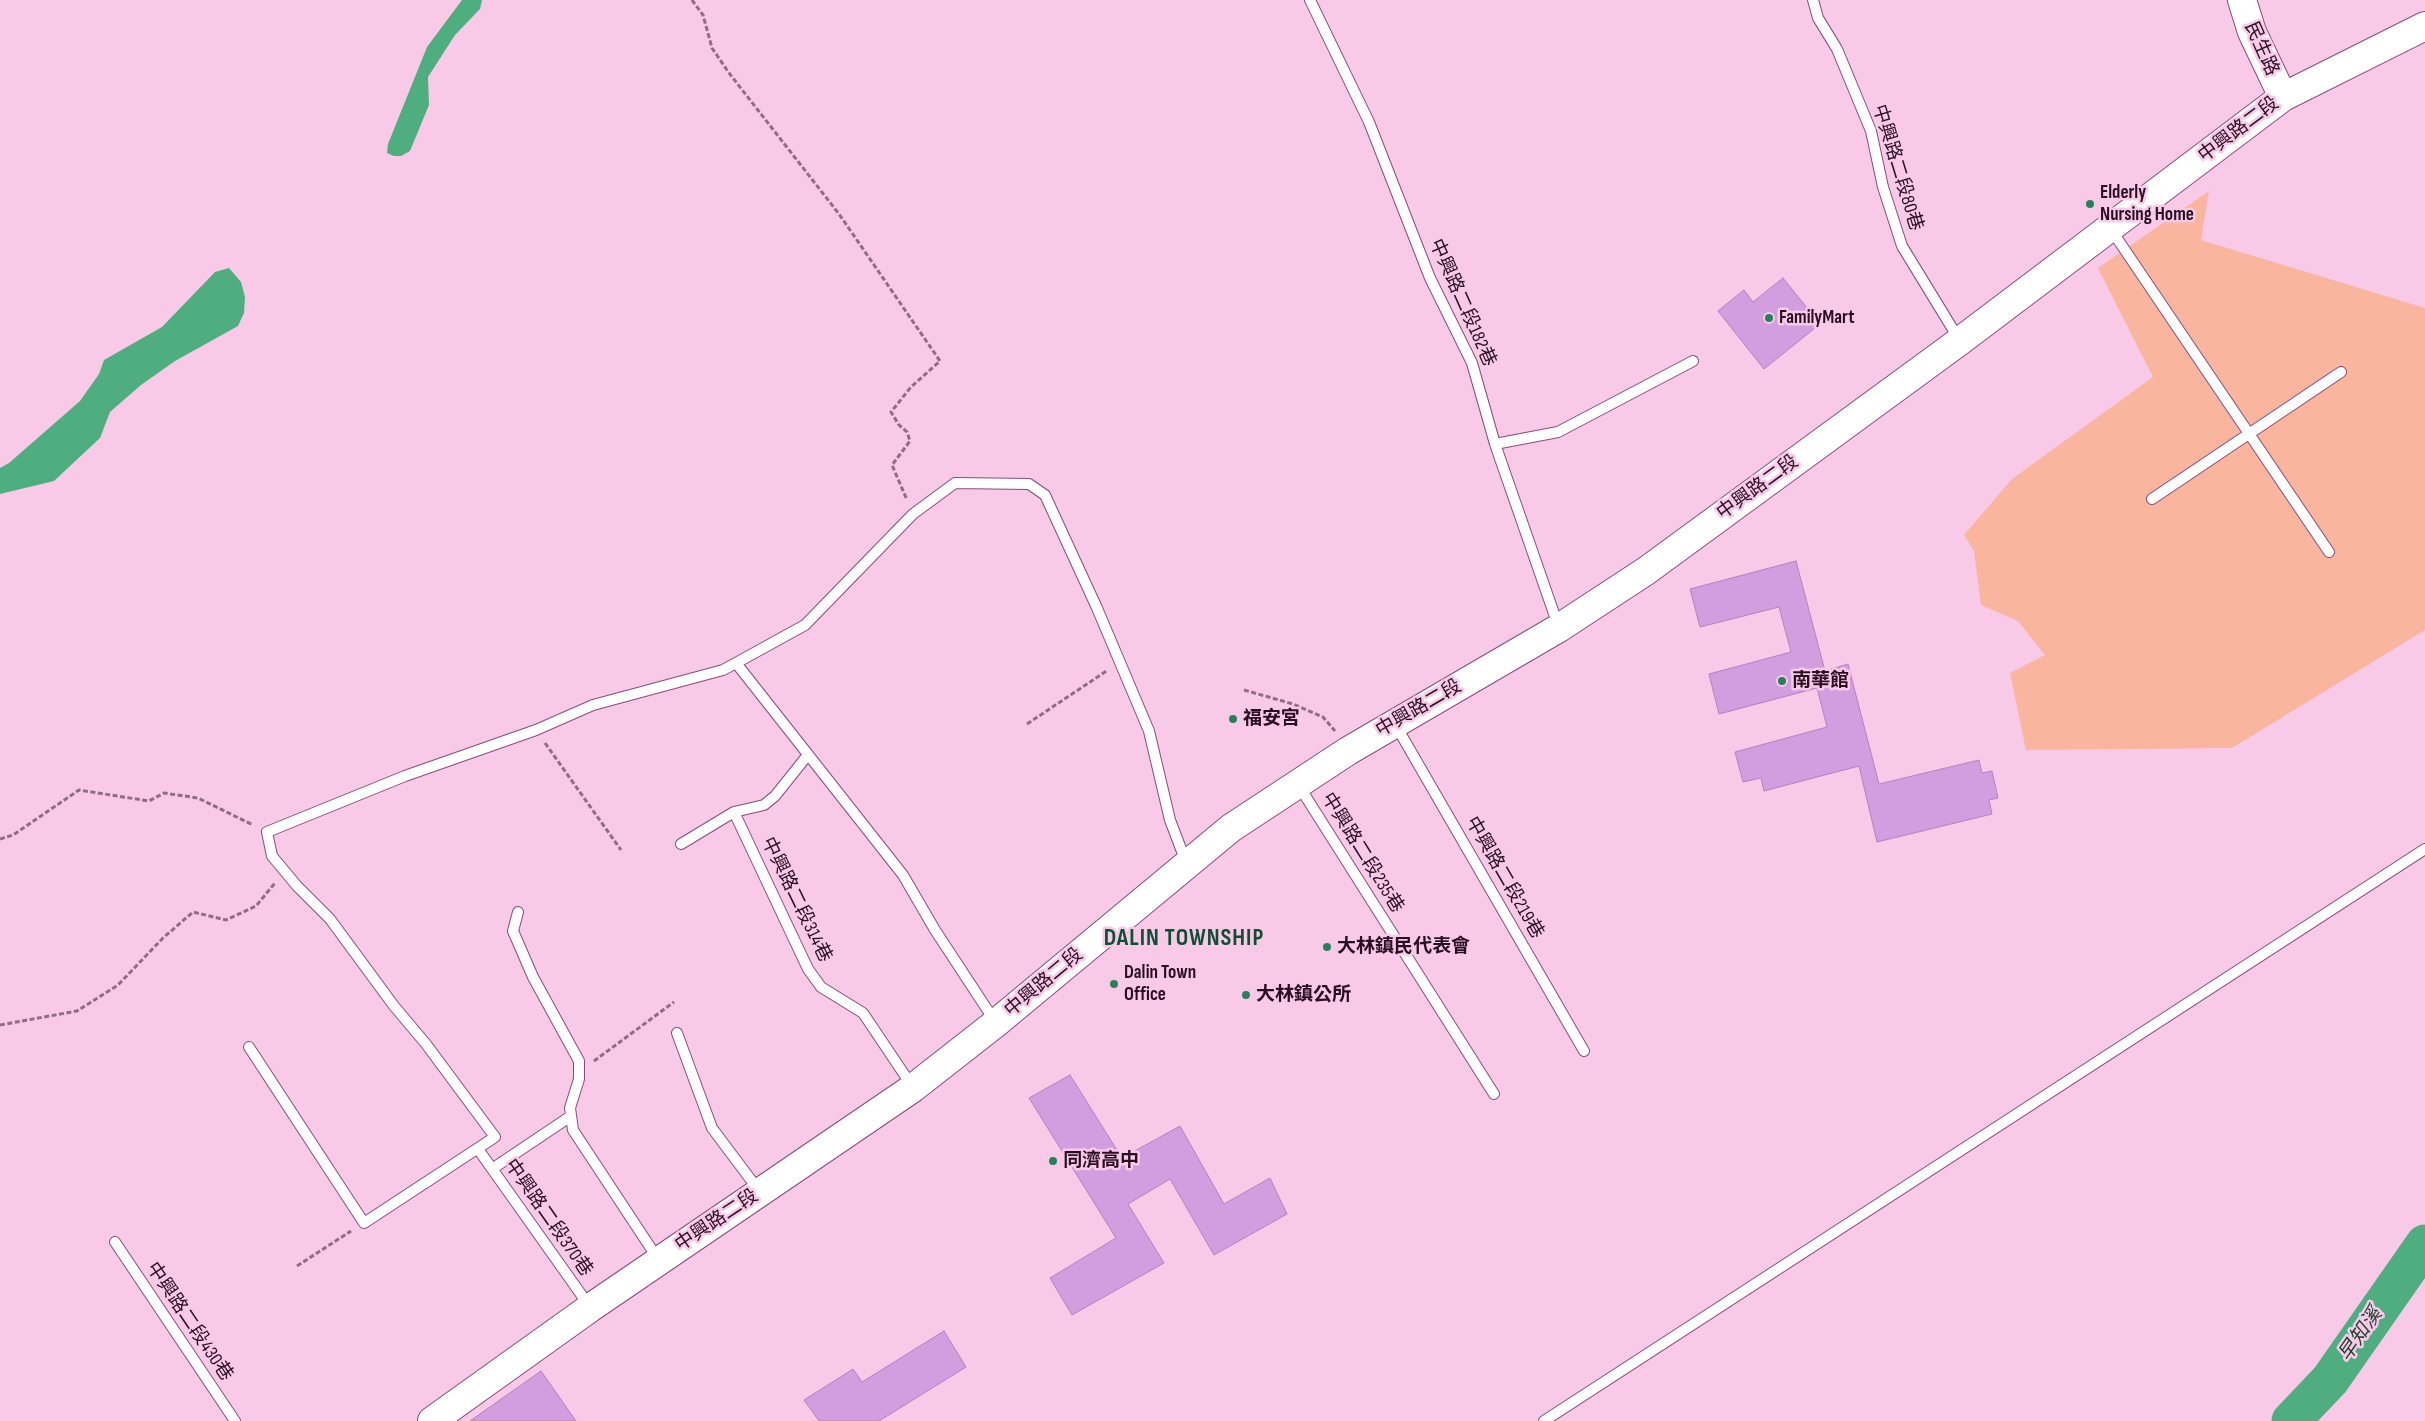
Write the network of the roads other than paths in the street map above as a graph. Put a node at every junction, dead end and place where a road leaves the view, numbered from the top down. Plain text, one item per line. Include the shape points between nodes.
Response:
1 (1310, 0) edge
2 (1813, 0) edge
3 (2242, 0) edge
4 (2425, 26) edge
5 (2283, 97) junction
6 (2110, 227) junction
7 (1960, 340) junction
8 (1693, 361) dead end
9 (2340, 372) dead end
10 (2249, 434) junction
11 (1495, 444) junction
12 (2152, 499) dead end
13 (2330, 552) dead end
14 (1559, 628) junction
15 (736, 664) junction
16 (1394, 723) junction
17 (807, 756) junction
18 (1297, 783) junction
19 (734, 812) junction
20 (681, 844) dead end
21 (2425, 849) edge
22 (1186, 863) junction
23 (518, 912) dead end
24 (996, 1023) junction
25 (677, 1033) dead end
26 (249, 1047) dead end
27 (1584, 1051) dead end
28 (913, 1088) junction
29 (1494, 1094) dead end
30 (571, 1116) junction
31 (478, 1149) junction
32 (492, 1169) junction
33 (760, 1192) junction
34 (115, 1242) dead end
35 (659, 1261) junction
36 (590, 1308) junction
37 (235, 1421) edge
38 (432, 1421) edge
39 (1544, 1421) edge

1 - 11 lane, 中興路二段182巷 via 1369,122 1430,278 1472,363
2 - 7 lane, 中興路二段80巷 via 1818,18 1837,48 1871,131 1883,187 1902,246
3 - 5 main road, 民生路 via 2252,32
4 - 5 main road, 中興路二段
5 - 6 main road, 中興路二段
6 - 7 main road, 中興路二段
6 - 10 lane
7 - 14 main road, 中興路二段 via 1646,571
8 - 11 lane via 1558,432
9 - 10 lane
10 - 12 lane
10 - 13 lane
11 - 14 lane, 中興路二段182巷
14 - 16 main road, 中興路二段
15 - 17 lane
15 - 22 lane via 804,625 913,514 955,483 1029,484 1045,495 1149,730 1170,820
15 - 31 lane via 593,705 536,730 405,776 267,832 272,856 330,918 495,1136
16 - 18 main road, 中興路二段
16 - 27 lane, 中興路二段219巷
17 - 19 lane via 764,805
17 - 24 lane via 903,876 934,930
18 - 22 main road, 中興路二段
18 - 29 lane, 中興路二段235巷
19 - 20 lane
19 - 28 lane, 中興路二段314巷 via 808,969 821,987 863,1013
21 - 39 lane
22 - 24 main road, 中興路二段
23 - 30 lane via 513,930 533,977 579,1061 579,1079 570,1108
24 - 28 main road, 中興路二段
25 - 33 lane via 712,1128
26 - 31 lane via 364,1223
28 - 33 main road, 中興路二段
30 - 32 lane
30 - 35 lane via 572,1130
31 - 32 lane, 中興路二段370巷
32 - 36 lane, 中興路二段370巷
33 - 35 main road, 中興路二段
34 - 37 lane, 中興路二段430巷
35 - 36 main road, 中興路二段
36 - 38 main road, 中興路二段

